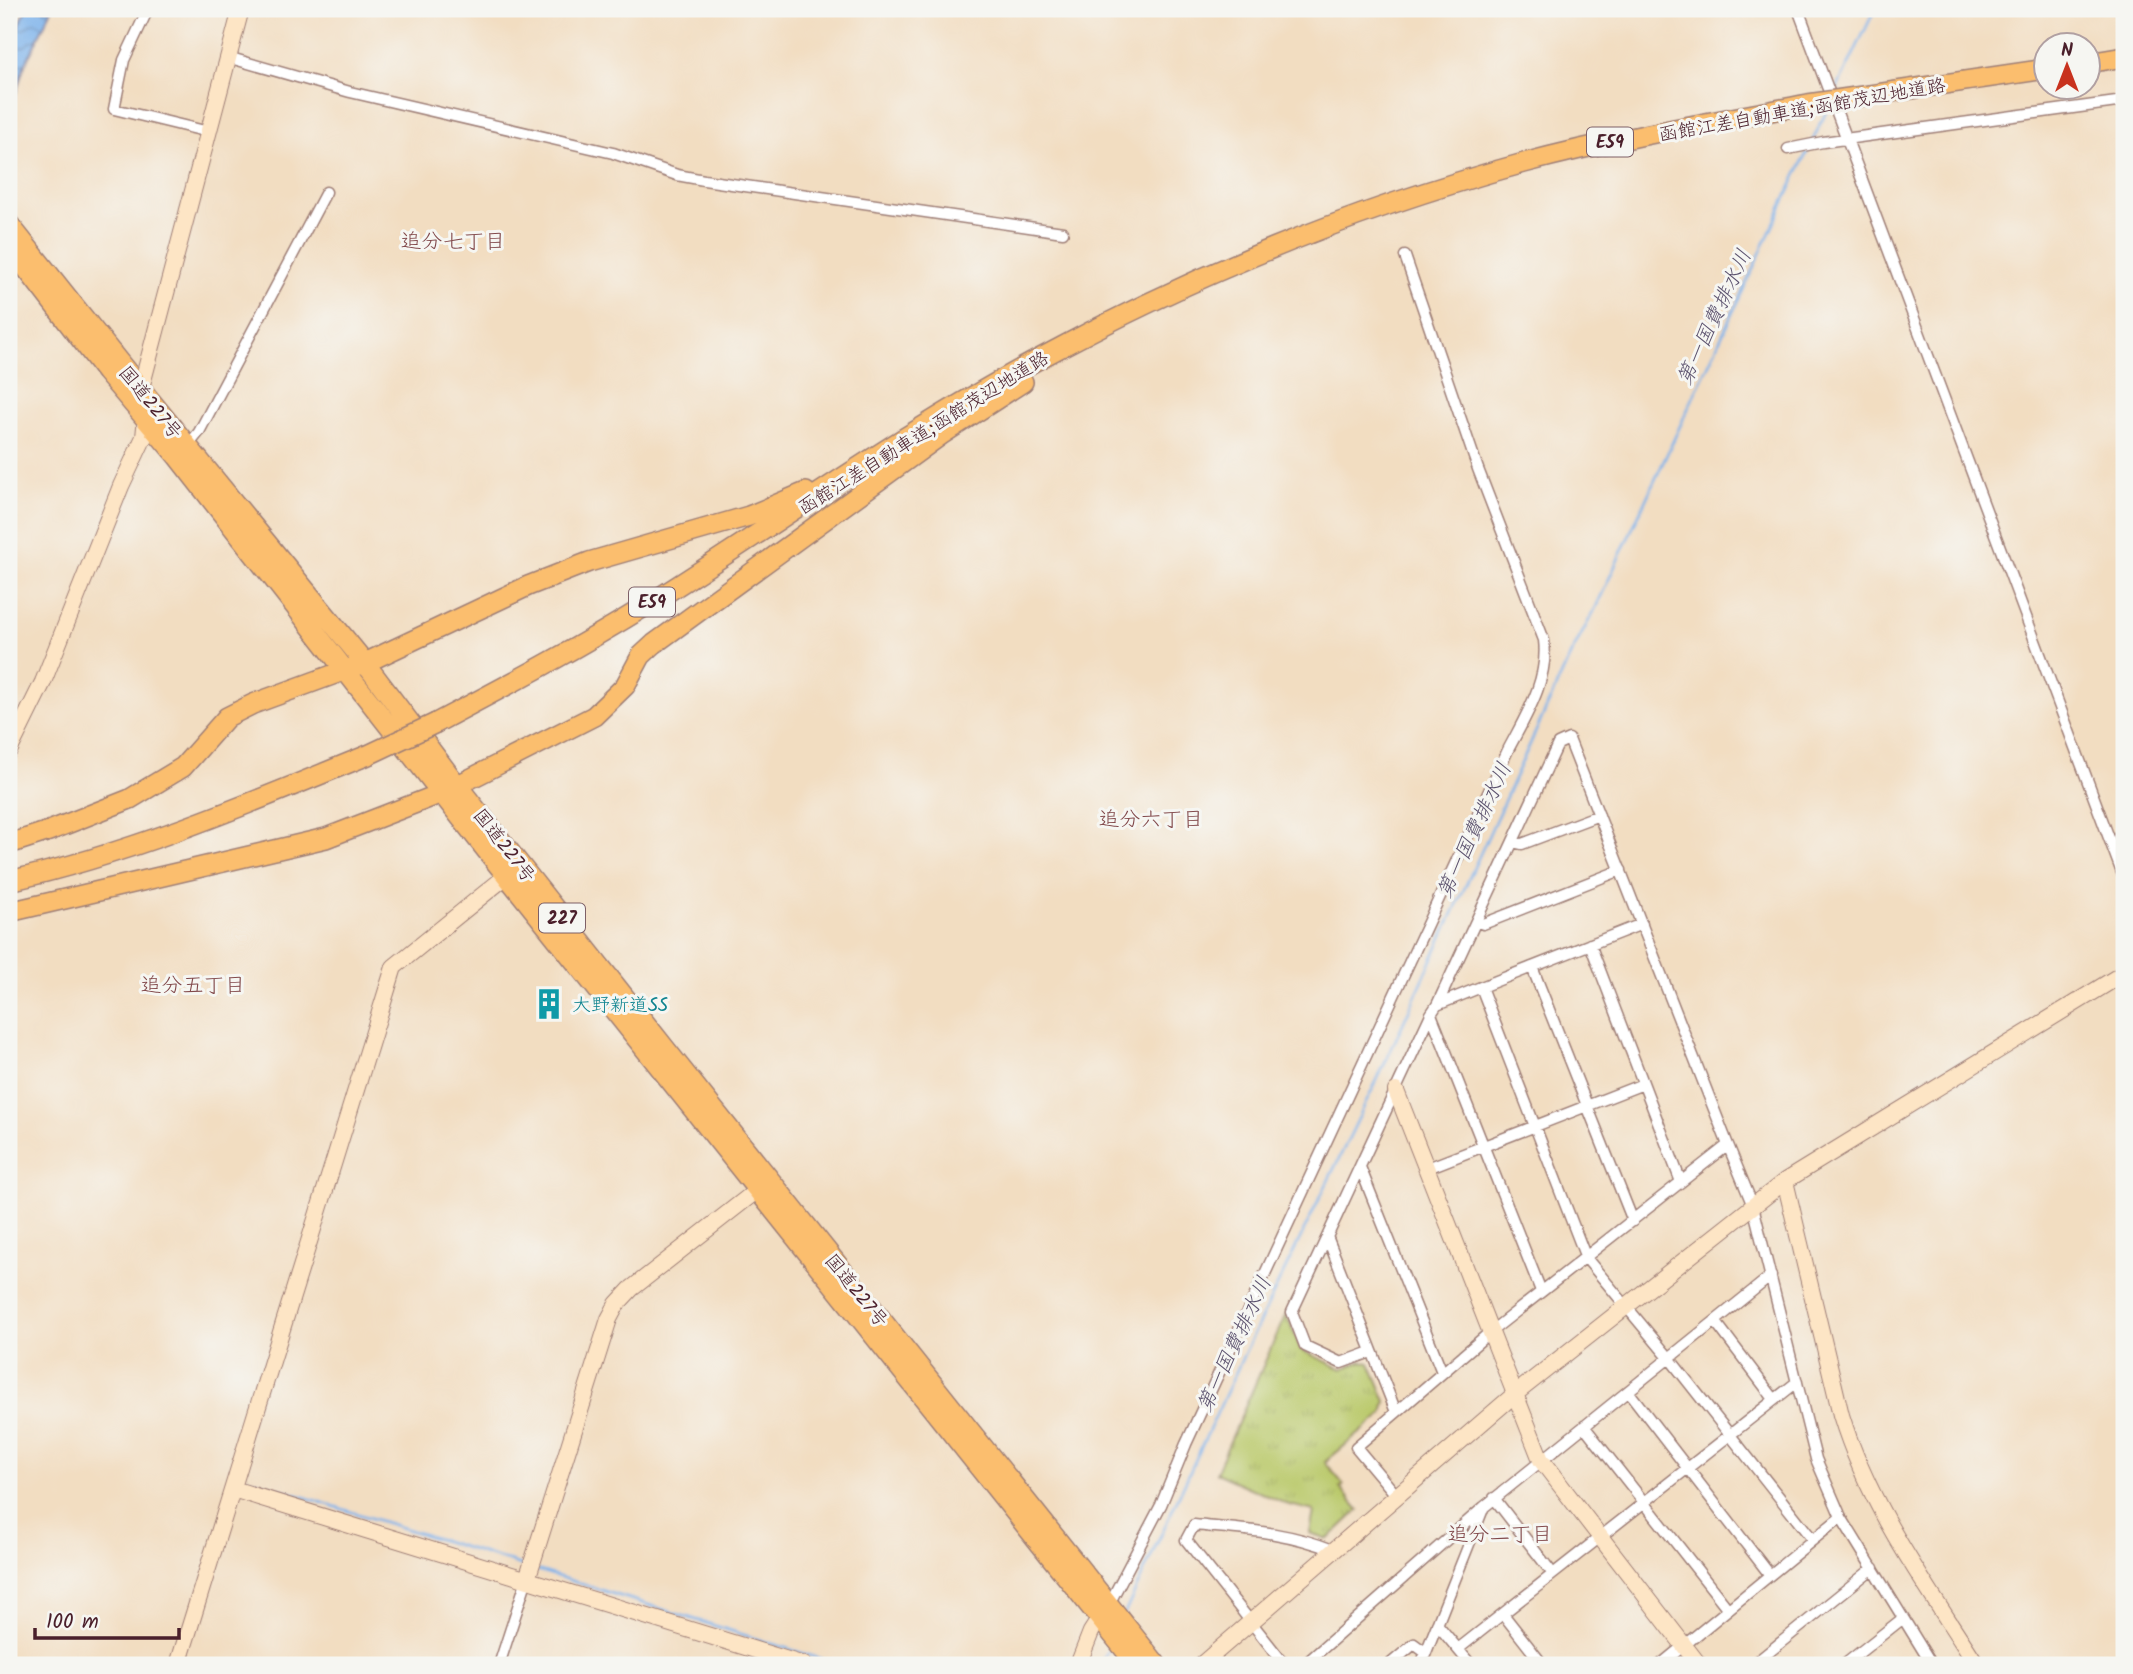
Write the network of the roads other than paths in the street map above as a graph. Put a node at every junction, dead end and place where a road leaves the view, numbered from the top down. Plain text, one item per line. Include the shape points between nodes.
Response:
1 (148, 9) edge
2 (241, 9) edge
3 (1798, 9) edge
4 (227, 57) junction
5 (2124, 58) edge
6 (2102, 61) edge
7 (2032, 71) edge
8 (2124, 101) edge
9 (209, 132) junction
10 (1847, 139) junction
11 (1788, 149) dead end
12 (326, 192) dead end
13 (9, 224) edge
14 (1063, 232) dead end
15 (9, 246) edge
16 (1405, 256) dead end
17 (1035, 368) junction
18 (141, 388) junction
19 (146, 417) junction
20 (187, 447) junction
21 (860, 468) junction
22 (356, 667) junction
23 (9, 751) edge
24 (450, 789) junction
25 (1599, 815) junction
26 (1513, 842) junction
27 (9, 844) edge
28 (514, 870) junction
29 (1620, 870) junction
30 (2124, 878) edge
31 (13, 879) edge
32 (9, 912) edge
33 (1476, 921) junction
34 (1642, 924) junction
35 (1590, 944) junction
36 (1532, 967) junction
37 (2124, 973) edge
38 (1481, 987) junction
39 (1434, 1009) junction
40 (1643, 1084) junction
41 (1396, 1091) junction
42 (1587, 1105) junction
43 (1535, 1127) junction
44 (1728, 1145) junction
45 (1484, 1148) junction
46 (1360, 1167) junction
47 (1425, 1170) junction
48 (1785, 1181) junction
49 (1681, 1182) junction
50 (764, 1185) junction
51 (1753, 1206) junction
52 (1633, 1221) junction
53 (1328, 1239) junction
54 (1586, 1258) junction
55 (1771, 1276) junction
56 (1541, 1291) junction
57 (1626, 1307) junction
58 (1714, 1321) junction
59 (1489, 1333) junction
60 (1371, 1352) junction
61 (1670, 1359) junction
62 (1442, 1372) junction
63 (1797, 1382) junction
64 (1628, 1391) junction
65 (1515, 1394) junction
66 (1774, 1399) junction
67 (1396, 1412) junction
68 (1584, 1426) junction
69 (1730, 1435) junction
70 (1541, 1460) junction
71 (1687, 1469) junction
72 (233, 1489) junction
73 (1397, 1496) junction
74 (1494, 1498) junction
75 (1645, 1502) junction
76 (1484, 1507) junction
77 (1841, 1517) junction
78 (1600, 1538) junction
79 (1813, 1539) junction
80 (1333, 1550) junction
81 (1872, 1569) junction
82 (529, 1572) junction
83 (1553, 1574) junction
84 (1770, 1575) junction
85 (1728, 1609) junction
86 (1503, 1614) junction
87 (1108, 1616) junction
88 (1902, 1619) junction
89 (1251, 1622) junction
90 (1437, 1624) junction
91 (1126, 1638) junction
92 (1683, 1646) junction
93 (1458, 1649) junction
94 (1425, 1652) junction
95 (178, 1665) edge
96 (499, 1665) edge
97 (804, 1665) edge
98 (1078, 1665) edge
99 (1137, 1665) edge
100 (1157, 1665) edge
101 (1201, 1665) edge
102 (1285, 1665) edge
103 (1304, 1665) edge
104 (1389, 1665) edge
105 (1420, 1665) edge
106 (1471, 1665) edge
107 (1543, 1665) edge
108 (1660, 1665) edge
109 (1699, 1665) edge
110 (1753, 1665) edge
111 (1844, 1665) edge
112 (1932, 1665) edge
113 (1977, 1665) edge

1 - 9 street via 124,60 114,109
2 - 4 street
3 - 10 street
4 - 9 street
4 - 14 street via 350,92 613,152 677,175
5 - 6 highway
7 - 17 highway, 函館江差自動車道;函館茂辺地道路 / E59, bridge via 1808,104 1524,163 1383,206 1235,264
8 - 10 street
9 - 18 street
10 - 11 street
10 - 30 street
12 - 20 street
13 - 18 highway, 国道227号 / 227
15 - 19 highway, 国道227号 / 227
16 - 87 street via 1478,469 1544,640 1544,668 1532,703
17 - 21 highway, 函館江差自動車道;函館茂辺地道路 / E59 via 978,394
17 - 24 highway via 654,645 641,656 625,686 594,716
18 - 19 street
18 - 20 highway, 国道227号 / 227
19 - 22 highway, 国道227号 / 227
19 - 23 street via 144,437 43,682
20 - 22 highway, 国道227号 / 227
21 - 22 highway via 749,516 589,562 528,586
21 - 31 highway, 函館江差自動車道;函館茂辺地道路 / E59, bridge via 646,605 436,723 239,808 122,850
22 - 24 highway, 国道227号 / 227
22 - 27 highway via 227,717 183,767 130,799
24 - 28 highway, 国道227号 / 227
24 - 32 highway via 326,838
25 - 26 street via 1522,844
25 - 26 street via 1569,739 1558,744
25 - 29 street
26 - 33 street
28 - 50 highway, 国道227号 / 227
28 - 72 street via 394,967
29 - 33 street via 1483,924
29 - 34 street
33 - 39 street
34 - 35 street
34 - 44 street
35 - 36 street
35 - 40 street
36 - 38 street
36 - 42 street
37 - 48 street
38 - 39 street
38 - 43 street
39 - 41 street
39 - 45 street
40 - 42 street
40 - 49 street
41 - 46 street
41 - 47 street
42 - 43 street
42 - 52 street
43 - 45 street
43 - 54 street
44 - 49 street
44 - 51 street
45 - 47 street
45 - 56 street
46 - 53 street
46 - 62 street
47 - 59 street
48 - 51 street
48 - 113 street via 1851,1448 1895,1536
49 - 52 street
50 - 82 street via 617,1304
50 - 87 highway, 国道227号 / 227
51 - 55 street
51 - 57 street
52 - 54 street
53 - 60 street
53 - 60 street via 1292,1312 1305,1346 1341,1363
54 - 56 street
54 - 57 street
55 - 58 street
55 - 63 street
56 - 59 street
57 - 61 street
57 - 65 street
58 - 61 street
58 - 66 street
59 - 62 street
59 - 65 street
60 - 67 street
61 - 64 street
61 - 69 street
62 - 67 street
63 - 66 street
63 - 77 street via 1816,1459
64 - 68 street
64 - 71 street
65 - 70 street
65 - 73 street
66 - 69 street
67 - 73 street via 1356,1447
68 - 70 street
68 - 75 street
69 - 71 street
69 - 79 street
70 - 74 street
70 - 78 street
71 - 75 street
71 - 84 street
72 - 82 street
72 - 95 street
73 - 80 street
74 - 76 street
74 - 83 street
75 - 78 street
75 - 85 street
76 - 90 street
76 - 103 street
77 - 79 street
77 - 81 street
78 - 83 street
78 - 92 street
79 - 84 street
80 - 89 street
80 - 89 street via 1279,1533 1194,1525 1186,1540
81 - 88 street
81 - 110 street
82 - 96 street
82 - 97 street
83 - 86 street
84 - 85 street
85 - 92 street
86 - 93 street
86 - 107 street
87 - 91 highway, 国道227号 / 227
87 - 98 street via 1091,1632
88 - 111 street
88 - 112 street
89 - 101 street
89 - 102 street
90 - 93 street
90 - 94 street
91 - 99 highway, 国道227号 / 227
91 - 100 highway, 国道227号 / 227
92 - 108 street
92 - 109 street
93 - 106 street
94 - 104 street via 1414,1644
94 - 105 street

